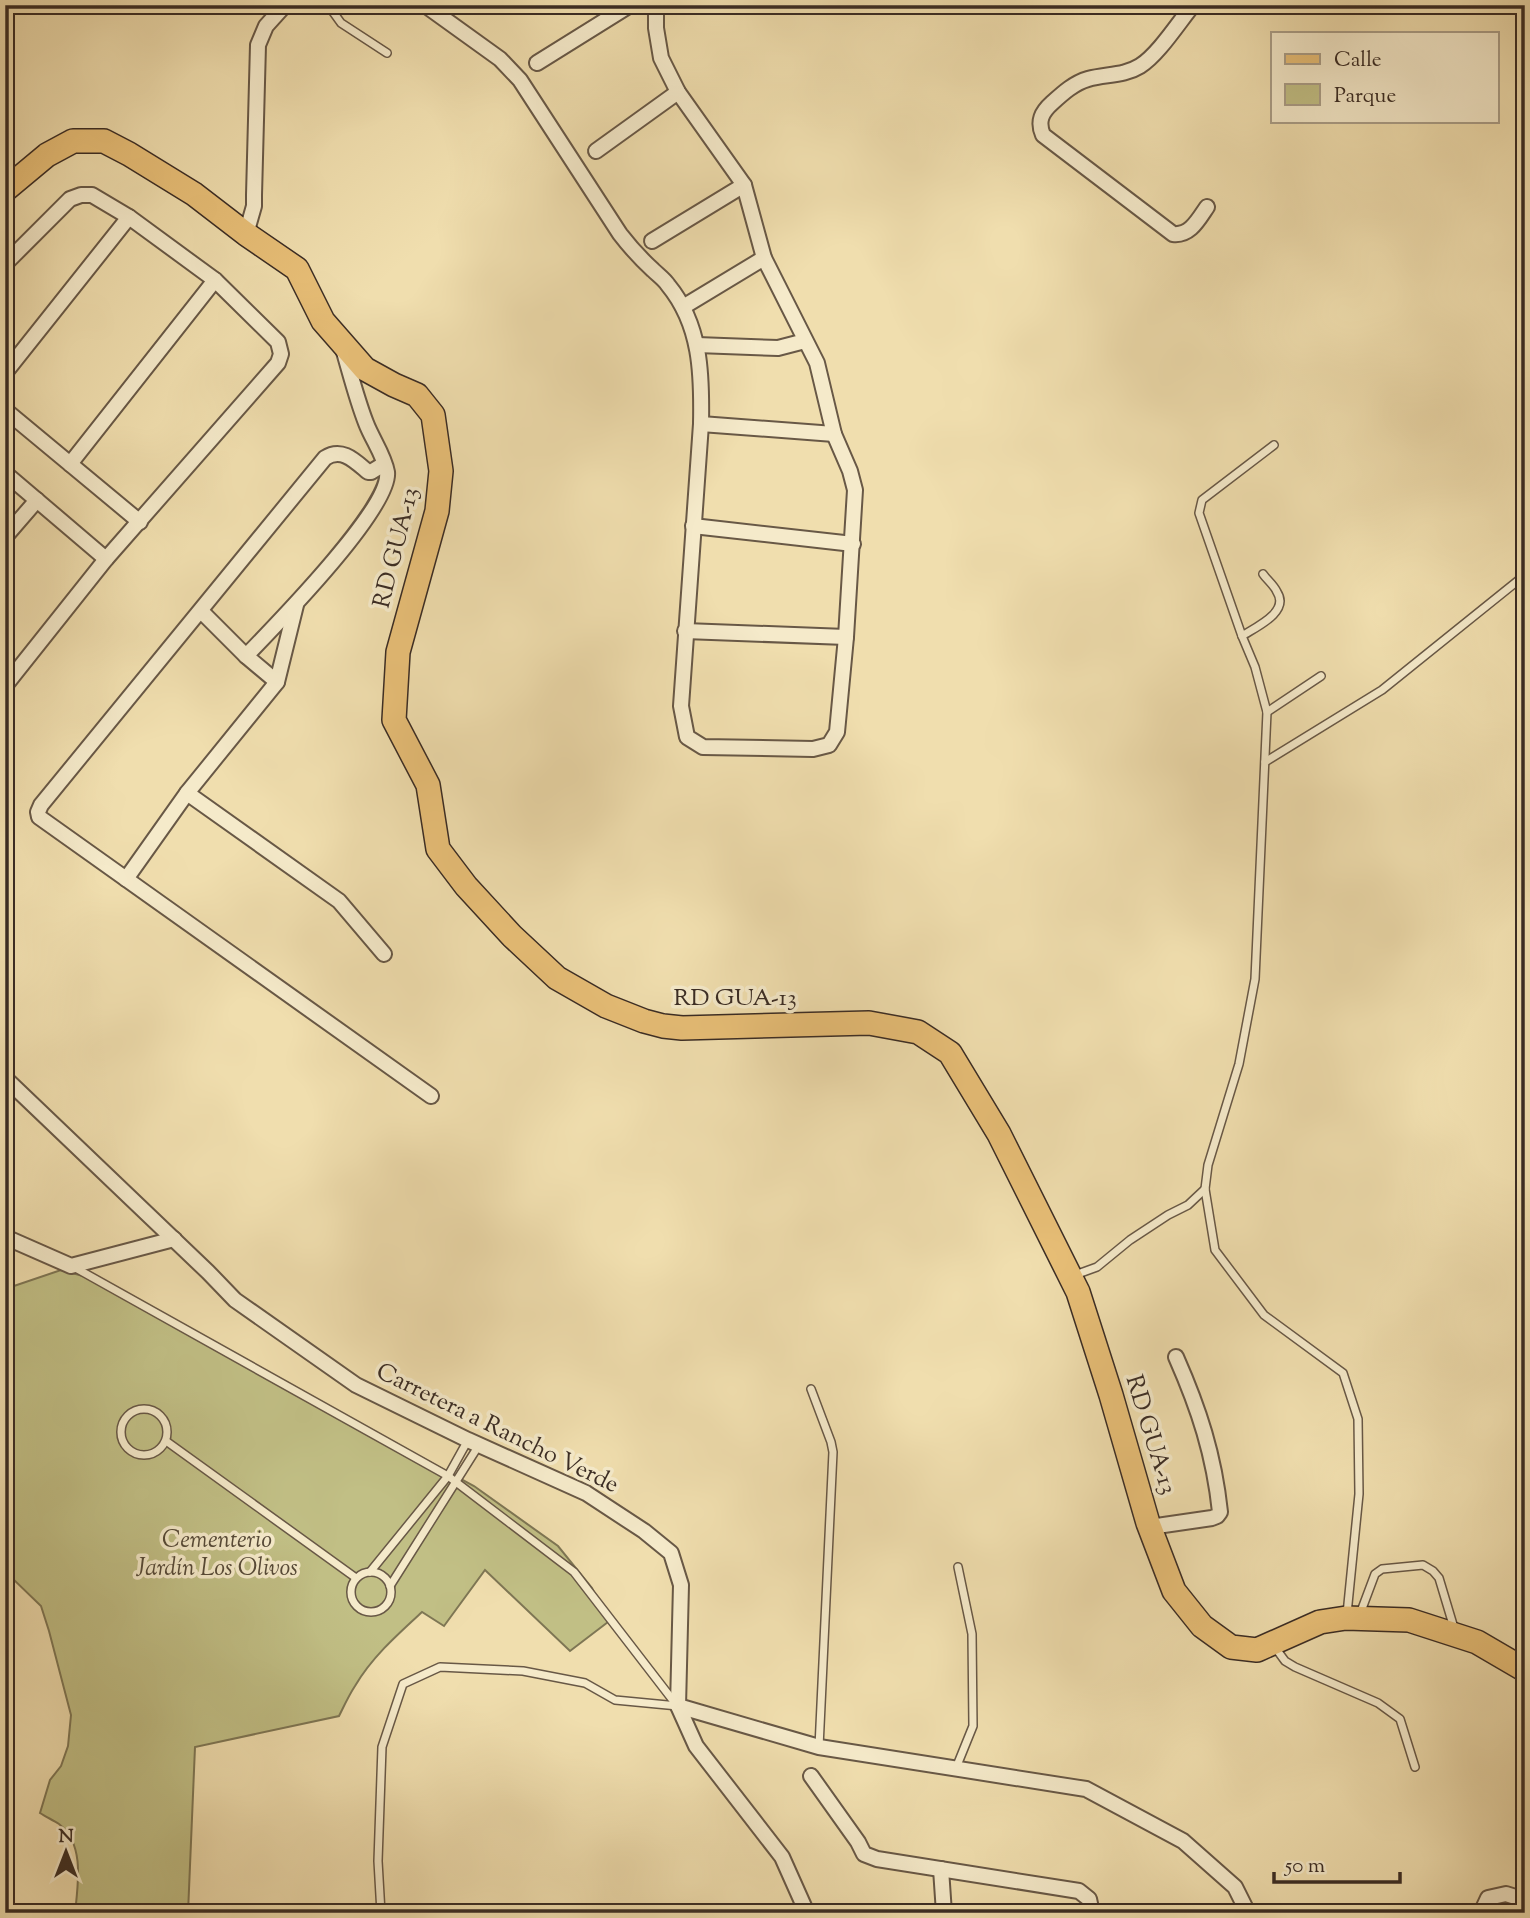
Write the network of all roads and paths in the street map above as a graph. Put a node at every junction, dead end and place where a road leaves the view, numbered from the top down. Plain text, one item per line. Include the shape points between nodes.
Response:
1 (285, 5) edge
2 (328, 5) edge
3 (425, 5) edge
4 (630, 5) edge
5 (656, 5) edge
6 (1194, 5) edge
7 (387, 53) dead end
8 (537, 63) dead end
9 (678, 92) junction
10 (596, 151) dead end
11 (744, 184) junction
12 (5, 190) edge
13 (1207, 207) dead end
14 (129, 218) junction
15 (246, 234) junction
16 (652, 241) dead end
17 (764, 258) junction
18 (5, 264) edge
19 (215, 280) junction
20 (683, 307) junction
21 (805, 341) junction
22 (341, 342) junction
23 (697, 345) junction
24 (5, 373) edge
25 (5, 410) edge
26 (701, 424) junction
27 (834, 434) junction
28 (1274, 445) dead end
29 (70, 464) junction
30 (384, 464) junction
31 (5, 473) edge
32 (37, 500) junction
33 (140, 522) junction
34 (693, 526) junction
35 (5, 537) edge
36 (853, 544) junction
37 (106, 559) junction
38 (1262, 574) dead end
39 (1525, 575) edge
40 (296, 604) junction
41 (201, 611) junction
42 (685, 631) junction
43 (1242, 636) junction
44 (846, 637) junction
45 (246, 656) junction
46 (1321, 676) dead end
47 (277, 682) junction
48 (5, 686) edge
49 (1267, 712) junction
50 (1265, 762) junction
51 (187, 793) junction
52 (126, 879) junction
53 (384, 954) dead end
54 (5, 1078) edge
55 (430, 1096) dead end
56 (1205, 1189) junction
57 (5, 1237) edge
58 (174, 1239) junction
59 (71, 1266) junction
60 (1071, 1276) junction
61 (1177, 1357) dead end
62 (811, 1389) dead end
63 (166, 1441) junction
64 (473, 1442) junction
65 (448, 1476) junction
66 (456, 1483) junction
67 (1150, 1527) junction
68 (958, 1567) dead end
69 (370, 1572) junction
70 (356, 1578) junction
71 (390, 1586) junction
72 (1352, 1618) junction
73 (1457, 1636) junction
74 (1272, 1644) junction
75 (1525, 1670) edge
76 (678, 1706) junction
77 (819, 1747) junction
78 (1415, 1767) dead end
79 (956, 1769) junction
80 (811, 1776) dead end
81 (941, 1869) junction
82 (1525, 1908) edge
83 (810, 1911) edge
84 (381, 1913) edge
85 (944, 1913) edge
86 (1093, 1913) edge
87 (1248, 1913) edge
88 (1481, 1913) edge

1 - 15 street via 266,26 258,45 254,206
2 - 7 lane via 341,23
3 - 20 street via 500,59 520,80 620,234 667,283
4 - 8 street
5 - 9 street via 661,58
6 - 13 street via 1145,62 1130,71 1075,84 1044,111 1040,126 1043,135 1173,234 1185,233
9 - 10 street
9 - 11 street
11 - 16 street
11 - 17 street
12 - 15 main road, RD GUA-13 via 47,155 73,141 104,141 194,194
14 - 18 street via 92,195 75,196
14 - 19 street
14 - 24 street
15 - 22 main road, RD GUA-13 via 297,269 323,321
17 - 20 street
17 - 21 street
19 - 29 street
19 - 33 street via 278,342 280,359
20 - 23 street
21 - 23 street via 778,348
21 - 27 street via 817,363
22 - 30 street via 366,424
22 - 60 main road, RD GUA-13 via 365,369 417,395 433,415 441,471 437,511 398,652 394,720 428,785 438,849 466,886 557,978 644,1021 682,1028 869,1023 918,1032 950,1053 999,1133
23 - 26 street
25 - 29 street
26 - 27 street
26 - 34 street
27 - 36 street via 855,490
28 - 43 lane via 1202,500 1199,513
29 - 33 street
30 - 40 street via 384,487 363,524
30 - 41 street via 368,472 345,454 325,458
31 - 32 street
32 - 35 street
32 - 37 street
33 - 37 street
34 - 36 street
34 - 42 street
36 - 44 street
37 - 48 street
38 - 43 lane via 1278,593 1279,608
39 - 50 lane via 1382,690
40 - 45 street
40 - 47 street
41 - 45 street
41 - 52 street via 38,812
42 - 44 street
42 - 44 street via 681,706 687,737 703,747 813,749 829,745 837,732
43 - 49 lane
45 - 47 street
46 - 49 lane
47 - 51 street
49 - 50 lane
50 - 56 lane via 1255,979 1239,1064
51 - 52 street
51 - 53 street via 339,901
52 - 55 street
54 - 58 street, Carretera a Rancho Verde
56 - 60 lane via 1097,1267
56 - 72 lane via 1215,1250 1264,1315 1343,1373 1351,1396 1358,1419 1359,1494
57 - 59 street
58 - 59 street
58 - 64 street, Carretera a Rancho Verde via 236,1300 356,1385
59 - 65 lane
60 - 67 main road, RD GUA-13
61 - 67 street via 1206,1435 1220,1512 1212,1518
62 - 77 lane via 833,1452
63 - 63 lane via 167,1426 151,1410 135,1411 121,1428 124,1443 134,1453 156,1452
63 - 70 lane
64 - 65 lane
64 - 66 lane
64 - 76 street, Carretera a Rancho Verde via 586,1493 671,1553 681,1585
65 - 66 lane
65 - 69 lane
66 - 71 lane
66 - 76 lane via 574,1572
67 - 74 main road, RD GUA-13 via 1174,1591 1202,1626 1231,1647 1257,1650
68 - 79 lane via 972,1634 973,1726
69 - 70 lane
69 - 71 lane via 384,1577
70 - 71 lane via 352,1598 366,1611 386,1605
72 - 73 main road, RD GUA-13 via 1409,1620
72 - 73 lane via 1375,1574 1382,1569 1423,1565 1439,1578
72 - 74 main road, RD GUA-13 via 1320,1622
73 - 75 main road, RD GUA-13 via 1477,1642
74 - 78 lane via 1285,1661 1378,1703 1400,1718
76 - 77 street
76 - 83 street, Carretera a Rancho Verde via 696,1746 782,1857
76 - 84 lane via 615,1700 586,1683 523,1671 440,1667 403,1684 382,1747
77 - 79 street
79 - 87 street via 1086,1789 1184,1841 1235,1887
80 - 81 street via 864,1854
81 - 85 street
81 - 86 street via 1079,1891 1089,1899
82 - 88 street via 1522,1899 1506,1894 1488,1898

